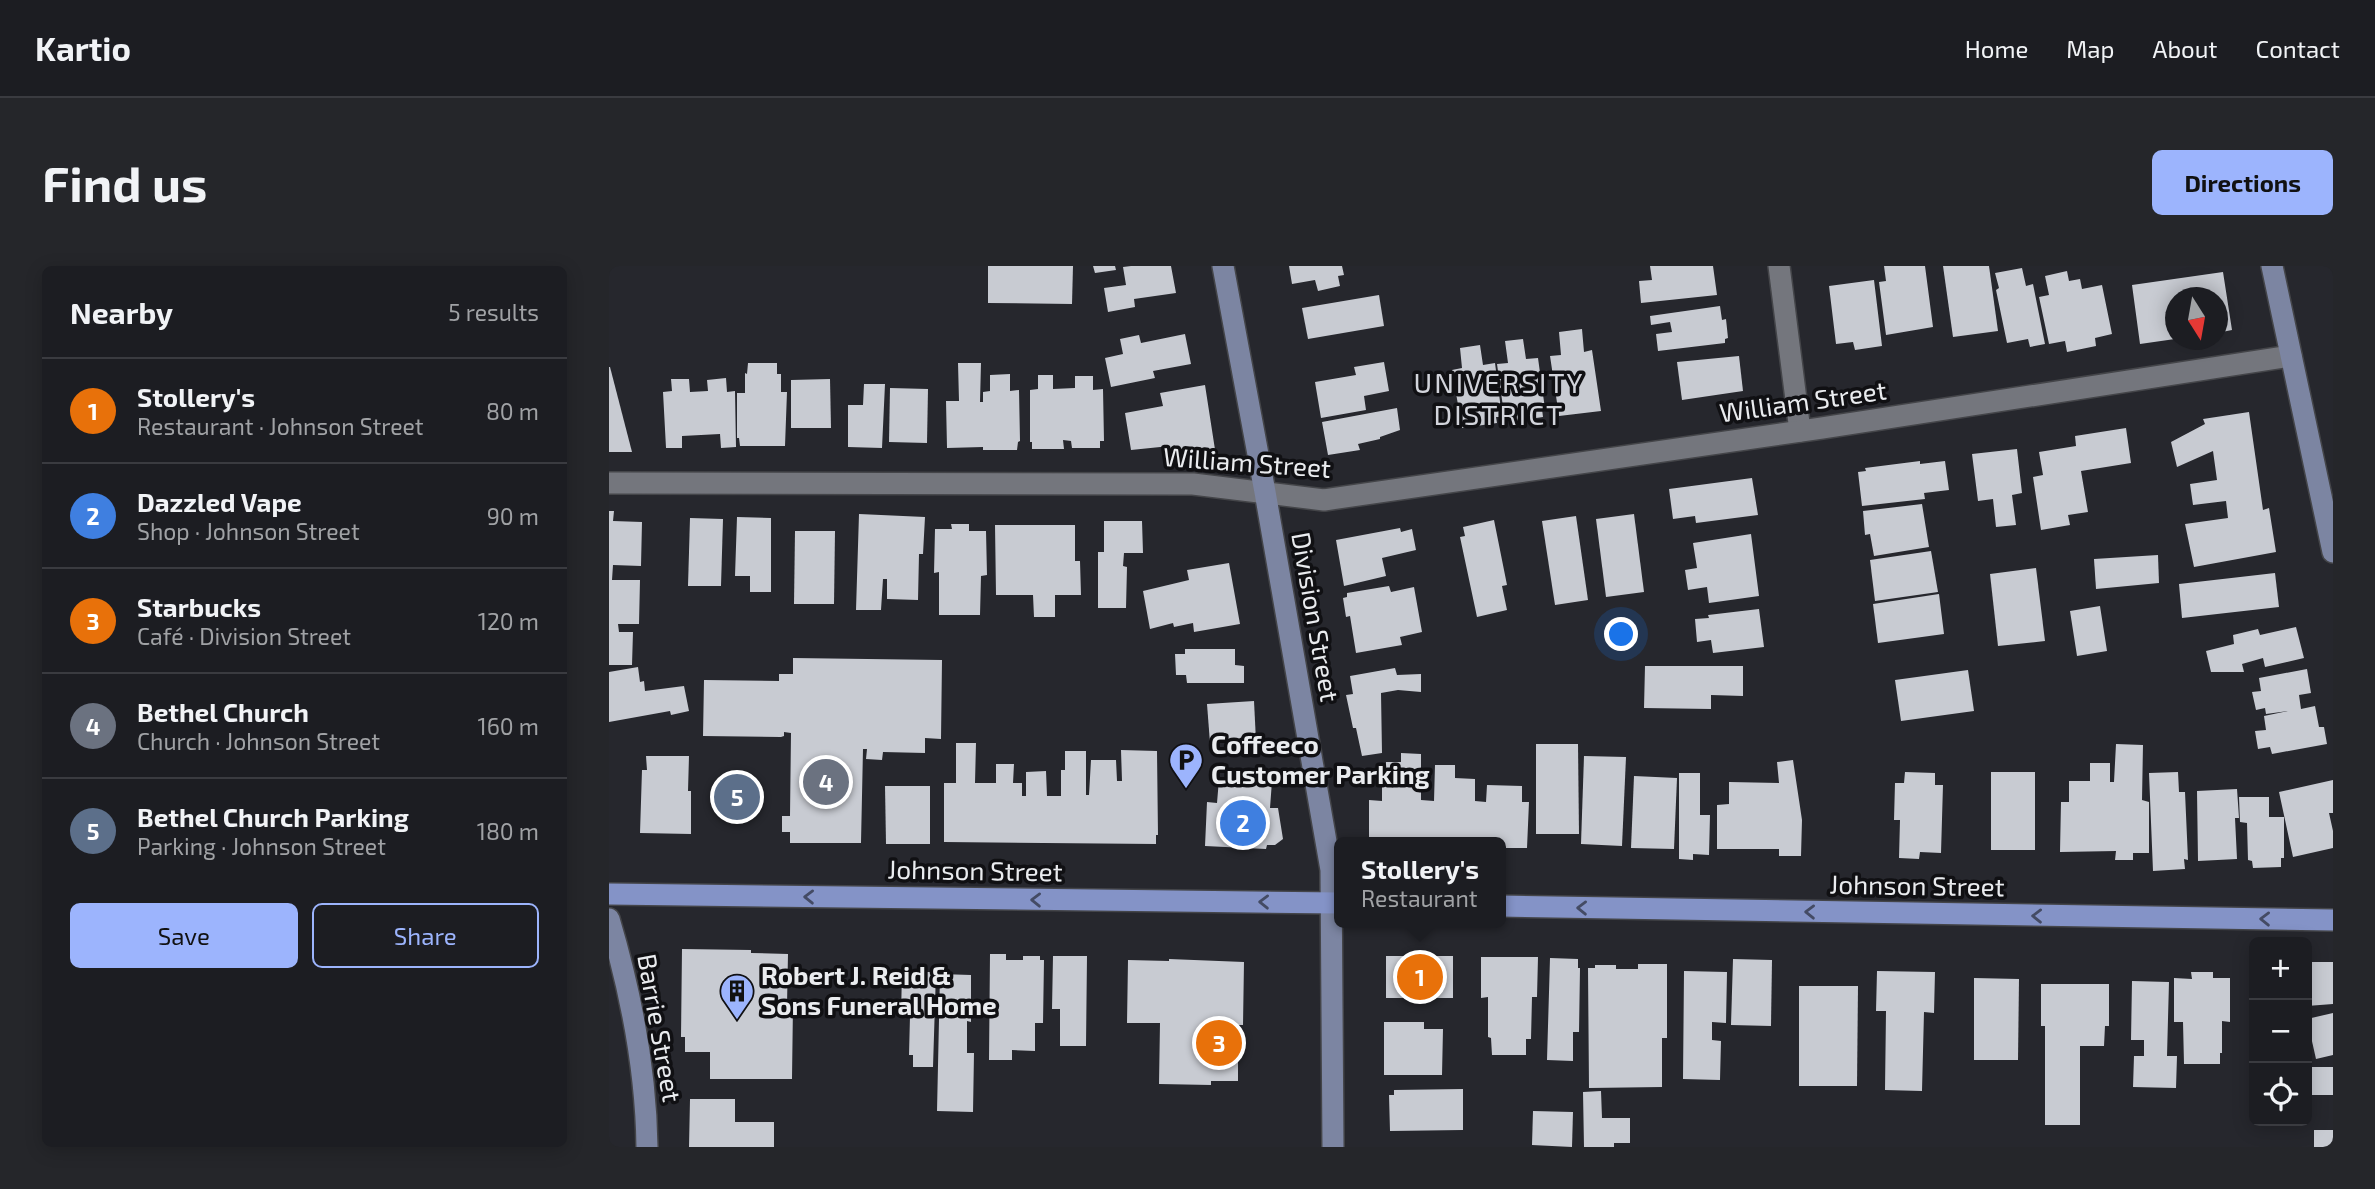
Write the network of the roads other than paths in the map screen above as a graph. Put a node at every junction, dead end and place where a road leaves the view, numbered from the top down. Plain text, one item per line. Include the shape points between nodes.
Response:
1 (1223, 266) edge
2 (1779, 266) edge
3 (2272, 266) edge
4 (2291, 356) junction
5 (1800, 431) junction
6 (609, 483) edge
7 (1265, 492) junction
8 (2333, 552) edge
9 (1334, 890) edge
10 (609, 894) edge
11 (1334, 903) edge
12 (1506, 906) edge
13 (609, 919) edge
14 (2333, 920) edge
15 (1336, 928) edge
16 (647, 1147) edge
17 (1333, 1147) edge

1 - 7 street, Division Street
2 - 5 street
3 - 4 street
4 - 5 street, William Street
4 - 8 street
5 - 7 street, William Street via 1324,500
6 - 7 street, William Street via 1193,484
7 - 9 street, Division Street
11 -> 10 main road, Johnson Street
14 -> 12 main road, Johnson Street
13 - 16 street, Barrie Street via 636,1028
15 - 17 street, Division Street

